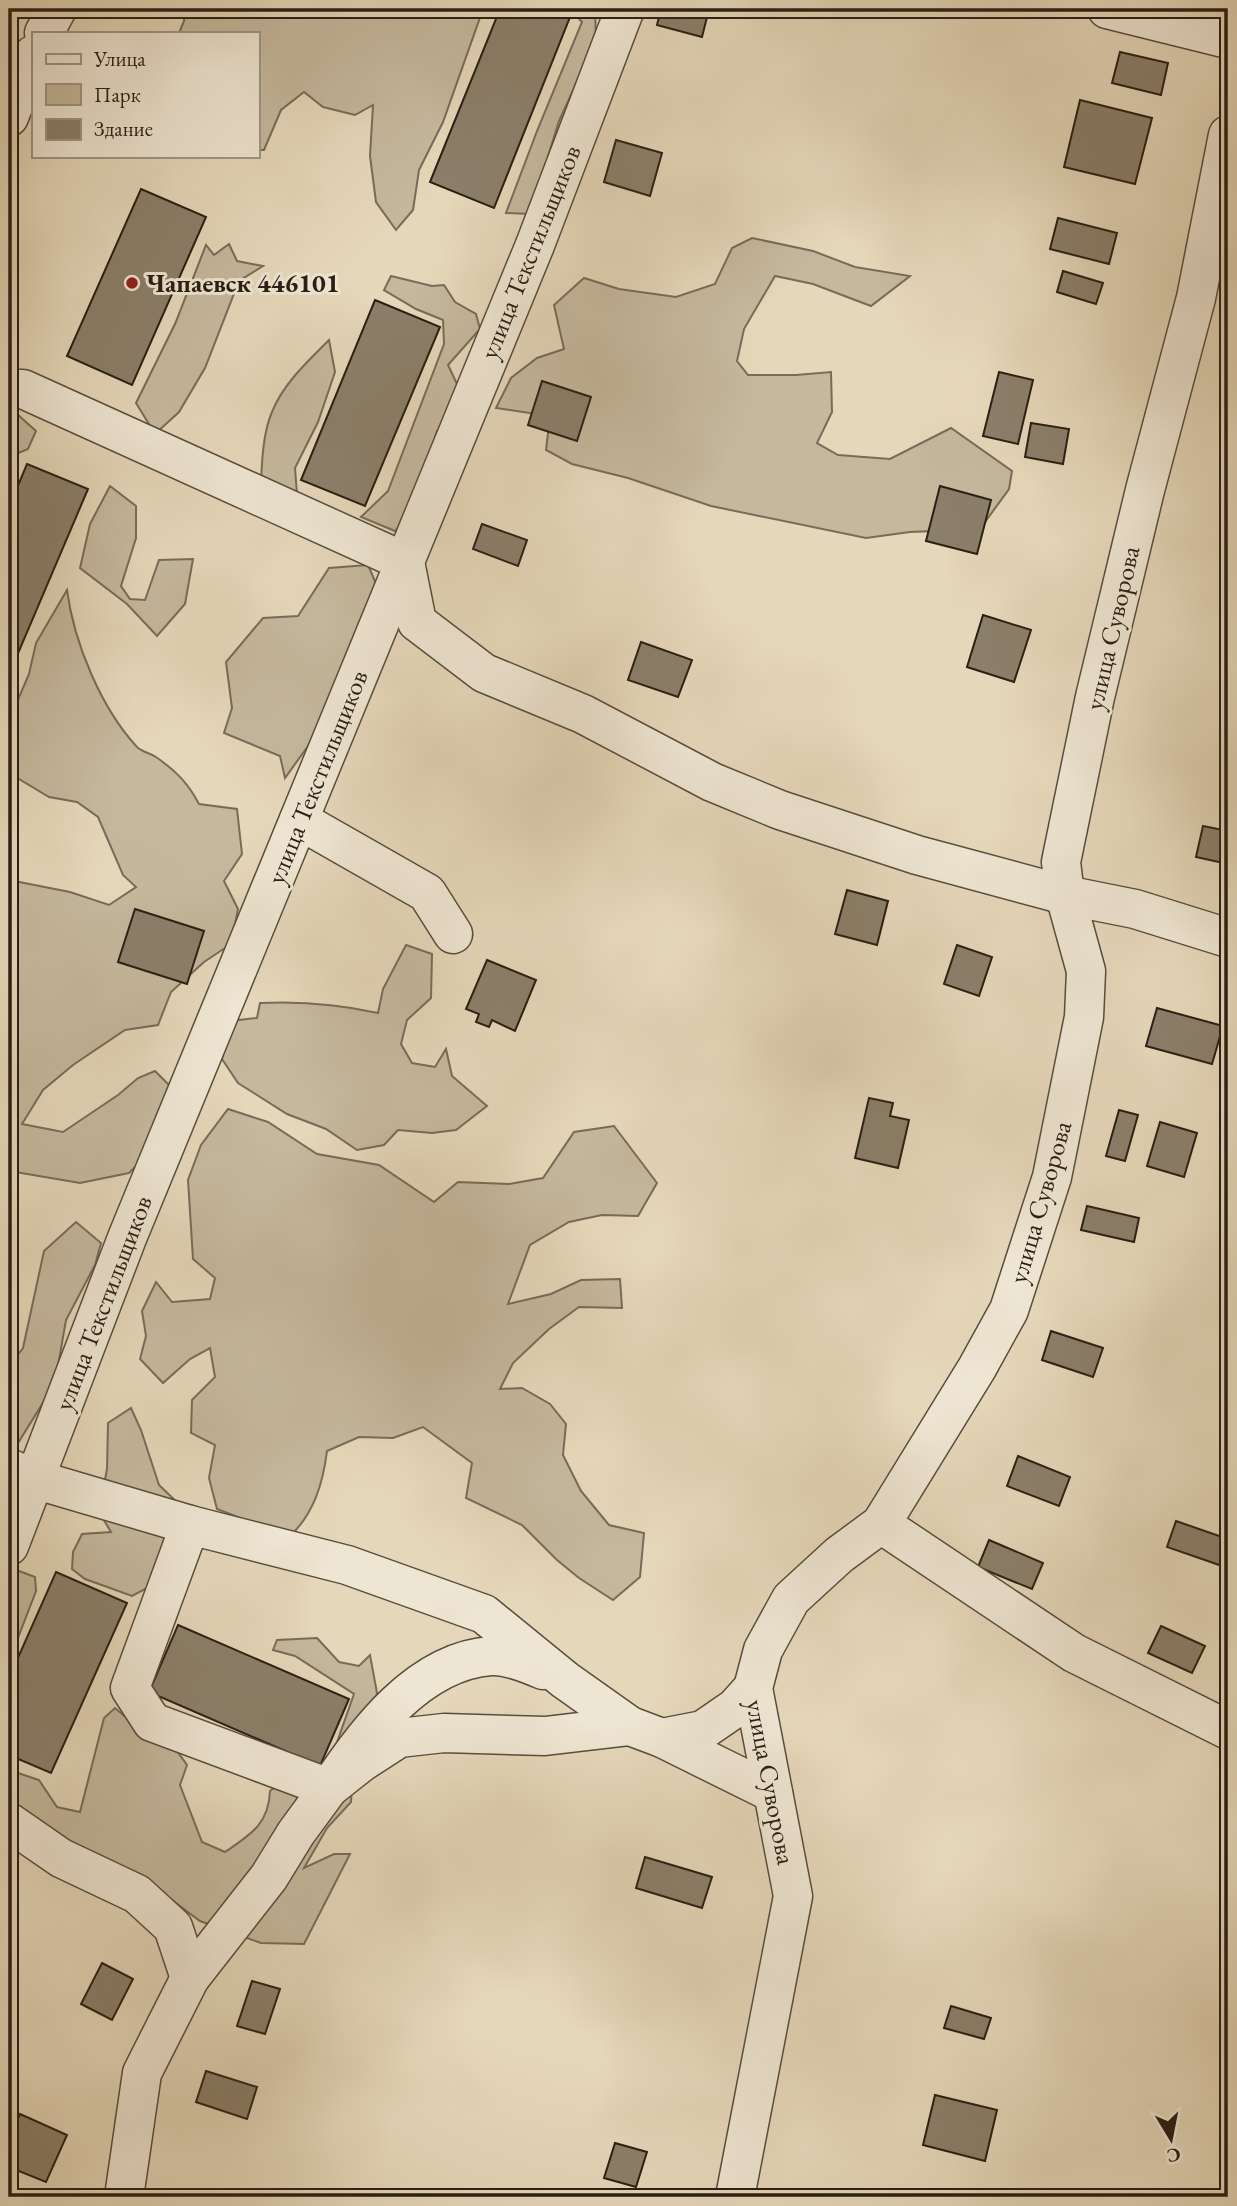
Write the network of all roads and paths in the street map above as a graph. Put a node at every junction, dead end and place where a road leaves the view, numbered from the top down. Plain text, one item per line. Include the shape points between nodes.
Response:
1 (57, 9) edge
2 (625, 9) edge
3 (1107, 9) edge
4 (45, 32) edge
5 (1228, 39) edge
6 (32, 58) edge
7 (9, 117) edge
8 (1228, 135) edge
9 (9, 389) edge
10 (405, 562) junction
11 (299, 820) junction
12 (1065, 895) junction
13 (453, 934) dead end
14 (1228, 938) edge
15 (22, 1474) edge
16 (881, 1524) junction
17 (190, 1525) junction
18 (9, 1546) edge
19 (565, 1681) junction
20 (753, 1688) junction
21 (1228, 1730) edge
22 (646, 1732) junction
23 (329, 1788) junction
24 (773, 1793) junction
25 (9, 1822) edge
26 (190, 1978) junction
27 (124, 2197) edge
28 (735, 2197) edge

1 - 4 street
2 - 10 street, улица Текстильщиков via 535,245
3 - 5 street
6 - 7 street
8 - 12 street, улица Суворова via 1196,298 1095,697 1061,862
9 - 10 street via 23,389
10 - 11 street, улица Текстильщиков
10 - 12 street via 417,622 484,673 583,713 712,782 780,810 917,856
11 - 13 street via 427,893
11 - 15 street, улица Текстильщиков via 127,1238
12 - 14 street via 1135,909
12 - 16 street, улица Суворова via 1086,971 1084,1017 1052,1177 1009,1310
15 - 17 street
15 - 18 street, улица Текстильщиков
16 - 20 street, улица Суворова via 792,1599 763,1650
16 - 21 street via 1074,1653
17 - 19 street via 347,1565 484,1614
17 - 23 street via 130,1688 152,1722
19 - 22 street
19 - 23 street via 494,1656 465,1660 432,1677 383,1715
20 - 22 street via 735,1708 703,1730
20 - 24 street, улица Суворова
22 - 23 street via 444,1733 399,1738
22 - 24 street
23 - 26 street via 269,1877
24 - 28 street, улица Суворова via 793,1896
25 - 26 street via 61,1858 137,1894 173,1927
26 - 27 street via 142,2073

